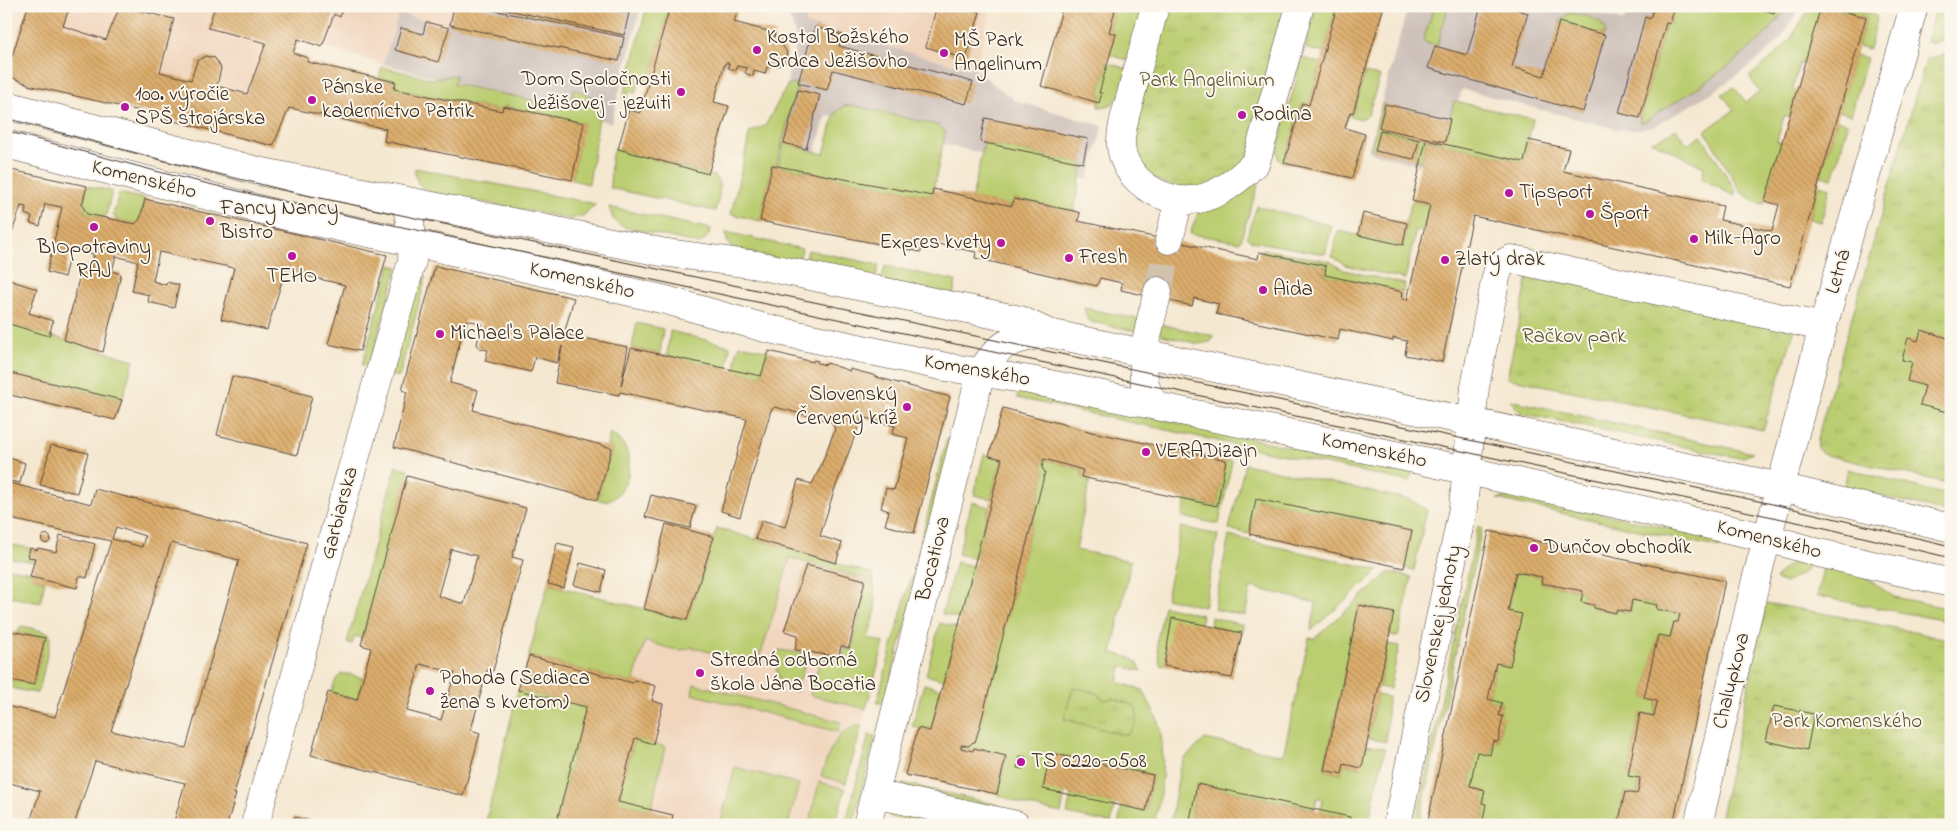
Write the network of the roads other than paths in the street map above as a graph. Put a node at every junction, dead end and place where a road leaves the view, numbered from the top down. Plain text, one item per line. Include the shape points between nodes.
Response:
1 (1155, 6) edge
2 (1300, 6) edge
3 (1914, 6) edge
4 (6, 105) edge
5 (6, 144) edge
6 (404, 200) junction
7 (1179, 200) junction
8 (1169, 240) tunnel mouth
9 (412, 242) junction
10 (1158, 291) tunnel mouth
11 (1823, 326) junction
12 (1048, 333) junction
13 (1146, 354) junction
14 (981, 372) junction
15 (1155, 406) junction
16 (1470, 422) junction
17 (1468, 471) junction
18 (1781, 487) junction
19 (1951, 528) edge
20 (1768, 538) junction
21 (1951, 583) edge
22 (875, 794) junction
23 (255, 825) edge
24 (867, 825) edge
25 (1016, 825) edge
26 (1397, 825) edge
27 (1698, 825) edge

1 - 7 street via 1121,145 1128,166 1142,185
2 - 7 street via 1256,162 1240,179 1219,191 1199,199
3 - 11 street, Letná
4 - 6 street, Komenského via 258,171
5 - 9 street, Komenského via 277,214
6 - 9 street, Garbiarska via 410,216
6 - 12 street, Komenského via 661,252 773,268 1020,320
7 - 8 street
9 - 14 street, Komenského via 666,300 765,328
9 - 23 street, Garbiarska via 412,261
10 - 13 street
11 - 16 street via 1511,259 1500,265 1498,271
11 - 18 street, Letná
12 - 13 street, Komenského
12 - 14 street, Bocatiova via 1006,342
13 - 15 street via 1145,384
13 - 16 street, Komenského
14 - 15 street, Komenského
14 - 22 street, Bocatiova
15 - 17 street, Komenského
16 - 17 street, Slovenskej jednoty
16 - 18 street, Komenského
17 - 20 street, Komenského
17 - 26 street, Slovenskej jednoty
18 - 19 street, Komenského
18 - 20 street, Letná
20 - 21 street, Komenského
20 - 27 street, Chalupkova
22 - 24 street, Bocatiova
22 - 25 street

